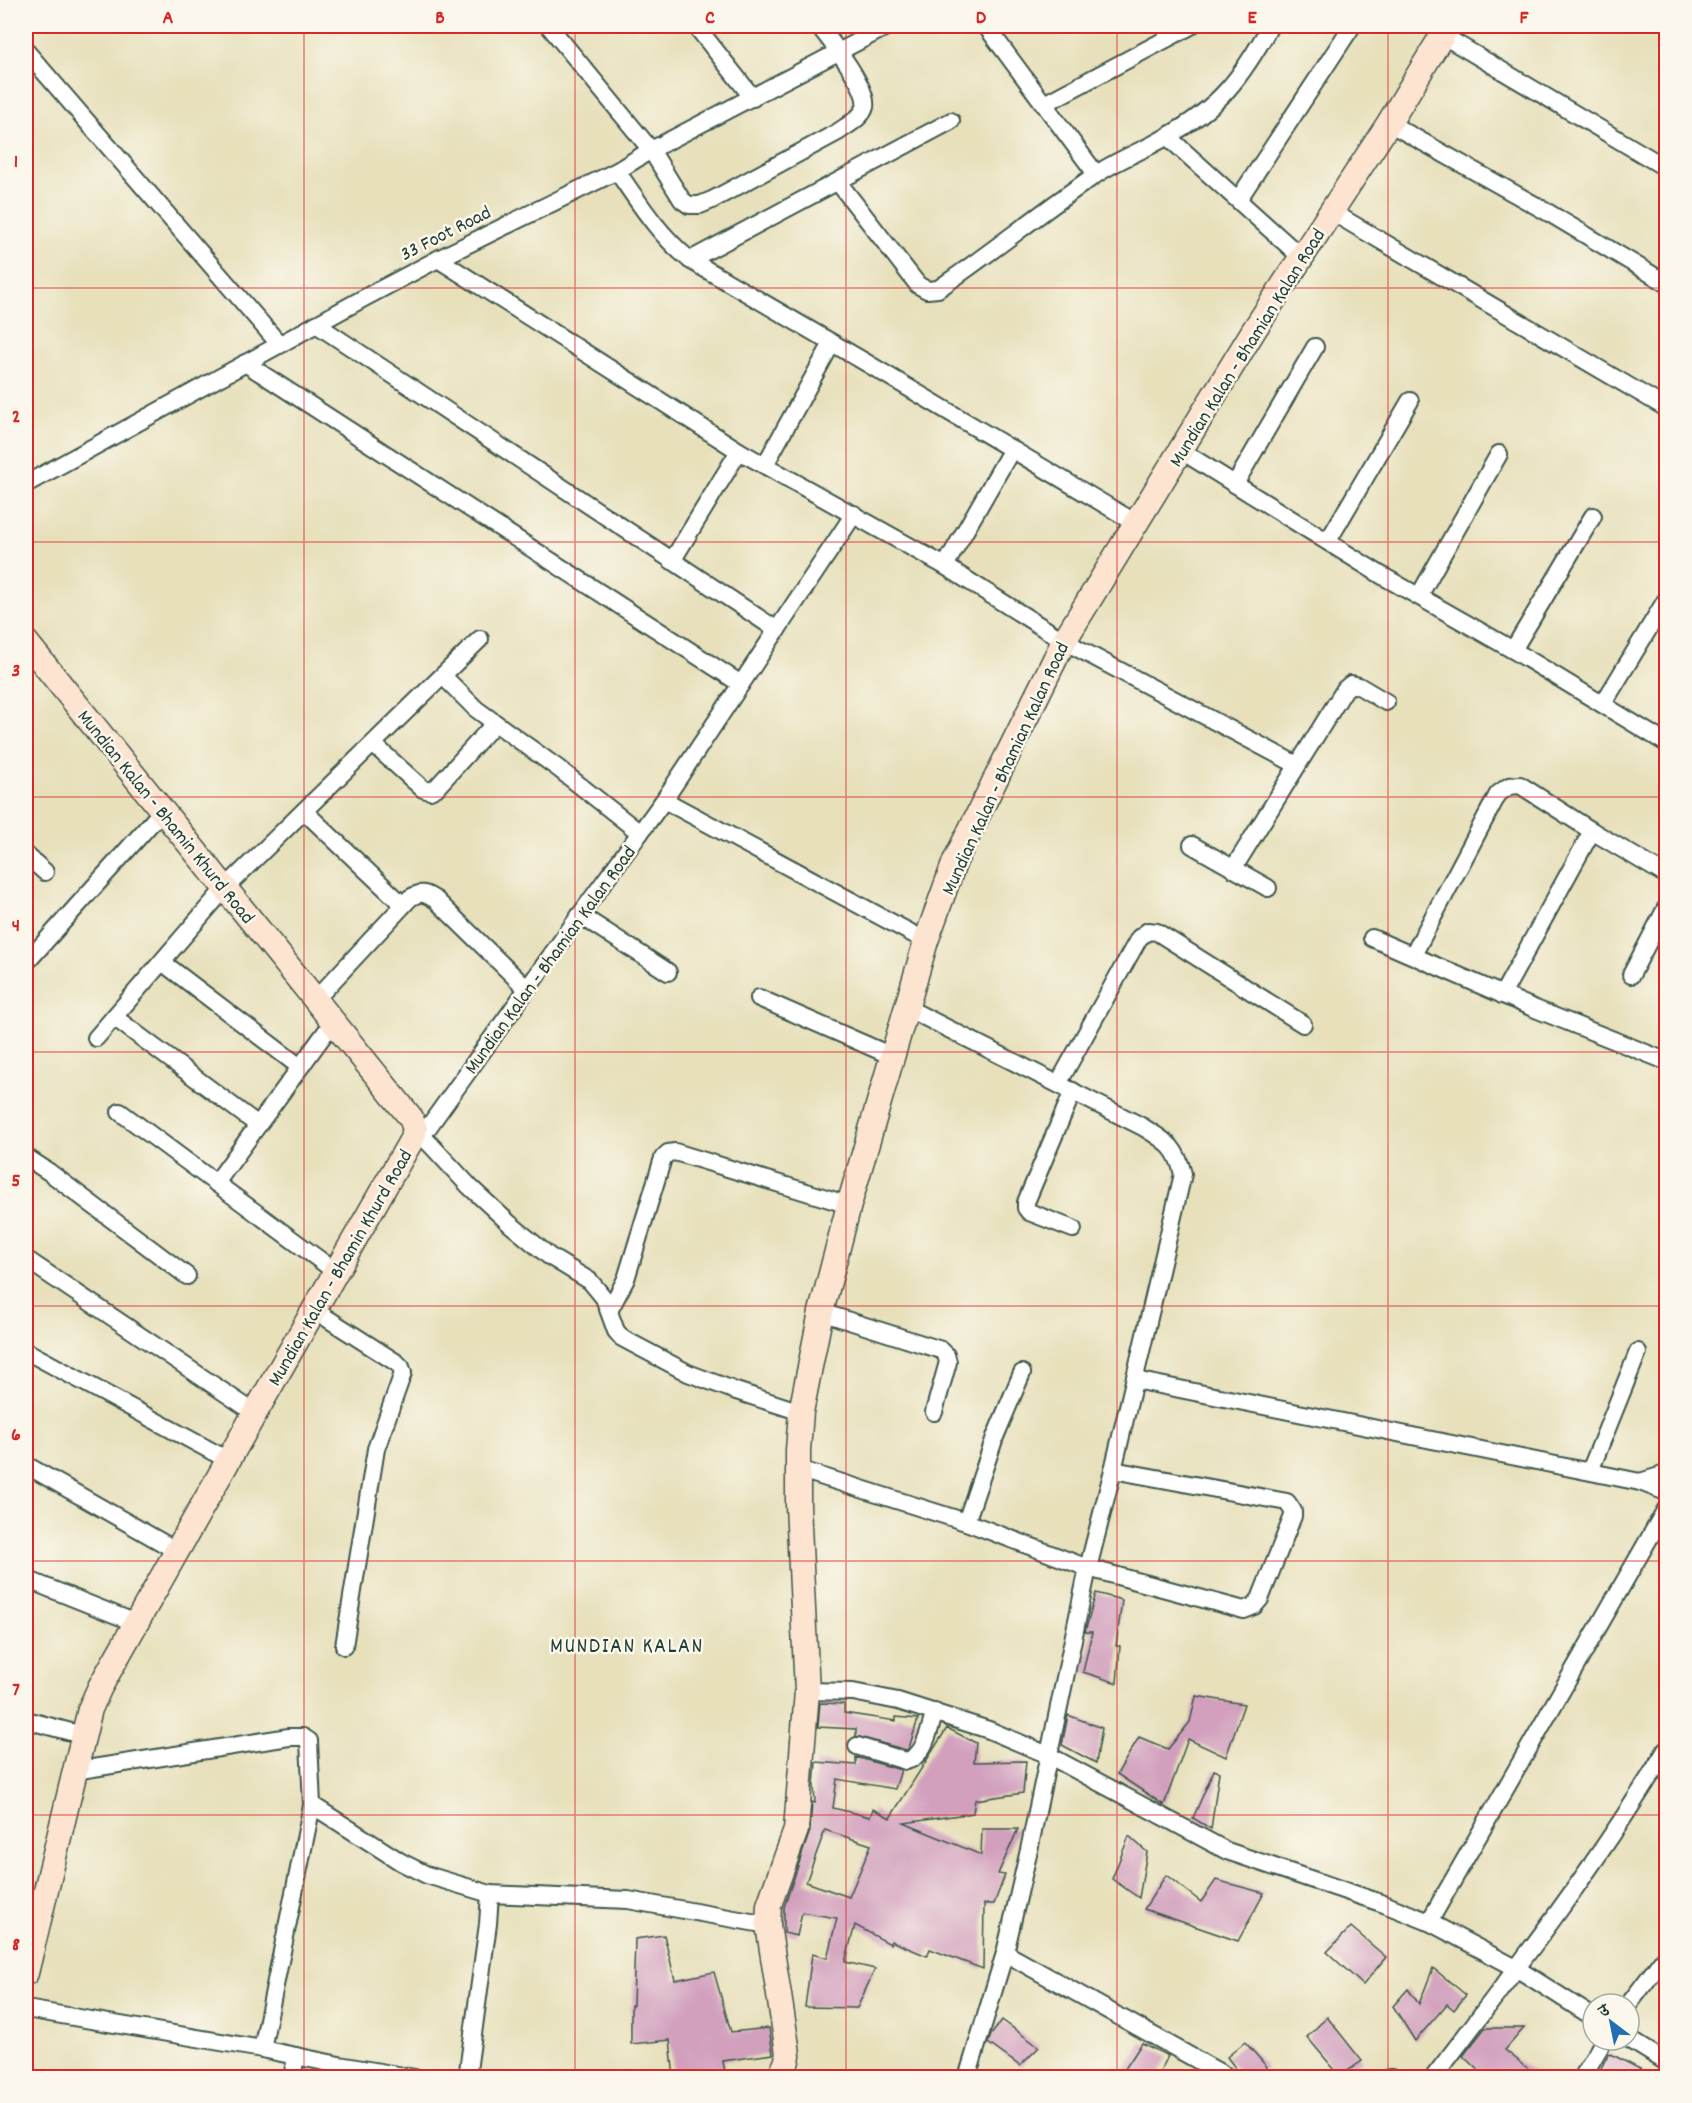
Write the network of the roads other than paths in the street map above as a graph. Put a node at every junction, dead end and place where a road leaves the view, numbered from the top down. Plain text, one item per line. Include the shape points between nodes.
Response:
1 (549, 26) edge
2 (696, 26) edge
3 (819, 26) edge
4 (888, 26) edge
5 (986, 26) edge
6 (1191, 26) edge
7 (1270, 26) edge
8 (1352, 26) edge
9 (1445, 30) edge
10 (26, 51) edge
11 (839, 52) junction
12 (753, 98) junction
13 (1044, 104) junction
14 (951, 121) dead end
15 (1389, 123) junction
16 (1168, 137) junction
17 (651, 150) junction
18 (1666, 168) edge
19 (617, 171) junction
20 (1096, 174) junction
21 (838, 182) junction
22 (1238, 200) junction
23 (1332, 212) junction
24 (1302, 258) junction
25 (438, 259) junction
26 (690, 260) junction
27 (1666, 283) edge
28 (316, 324) junction
29 (832, 343) junction
30 (280, 345) junction
31 (1315, 347) dead end
32 (245, 363) junction
33 (1410, 401) dead end
34 (1666, 408) edge
35 (1012, 449) junction
36 (1180, 450) junction
37 (739, 451) junction
38 (1499, 454) dead end
39 (765, 465) junction
40 (27, 482) edge
41 (1235, 484) junction
42 (854, 514) junction
43 (1593, 516) dead end
44 (1136, 524) junction
45 (1328, 541) junction
46 (672, 561) junction
47 (945, 566) junction
48 (1419, 596) junction
49 (1666, 600) edge
50 (777, 630) junction
51 (480, 639) dead end
52 (1064, 641) junction
53 (26, 642) edge
54 (1513, 650) junction
55 (443, 676) junction
56 (741, 684) junction
57 (1386, 702) dead end
58 (1603, 704) junction
59 (495, 723) junction
60 (1666, 743) edge
61 (373, 744) junction
62 (1298, 765) junction
63 (664, 800) junction
64 (162, 811) junction
65 (304, 811) junction
66 (1592, 831) junction
67 (640, 833) junction
68 (1192, 845) dead end
69 (26, 855) edge
70 (1233, 869) junction
71 (45, 872) dead end
72 (1666, 874) edge
73 (225, 888) junction
74 (1268, 888) dead end
75 (403, 905) junction
76 (1666, 908) edge
77 (579, 915) junction
78 (1372, 938) dead end
79 (926, 941) junction
80 (29, 953) edge
81 (1413, 955) junction
82 (162, 962) junction
83 (668, 972) dead end
84 (1631, 975) dead end
85 (527, 989) junction
86 (1502, 995) junction
87 (759, 998) dead end
88 (315, 1000) junction
89 (907, 1008) junction
90 (114, 1017) junction
91 (333, 1022) junction
92 (1303, 1024) dead end
93 (96, 1038) dead end
94 (894, 1057) junction
95 (1666, 1061) edge
96 (300, 1067) junction
97 (1058, 1084) junction
98 (1073, 1091) junction
99 (120, 1112) dead end
100 (258, 1125) junction
101 (419, 1132) junction
102 (26, 1157) edge
103 (216, 1183) junction
104 (849, 1205) junction
105 (1073, 1229) dead end
106 (26, 1259) edge
107 (336, 1272) junction
108 (187, 1276) dead end
109 (314, 1310) junction
110 (609, 1311) junction
111 (821, 1312) junction
112 (26, 1351) edge
113 (1638, 1352) dead end
114 (1022, 1372) dead end
115 (1135, 1380) junction
116 (801, 1412) junction
117 (934, 1412) dead end
118 (255, 1413) junction
119 (228, 1460) junction
120 (26, 1465) edge
121 (798, 1469) junction
122 (1113, 1470) junction
123 (1590, 1471) junction
124 (1666, 1474) edge
125 (1640, 1482) junction
126 (1666, 1492) edge
127 (1666, 1509) edge
128 (966, 1522) junction
129 (177, 1551) junction
130 (1088, 1568) junction
131 (26, 1579) edge
132 (136, 1623) junction
133 (344, 1646) dead end
134 (807, 1691) junction
135 (935, 1712) junction
136 (26, 1720) edge
137 (82, 1735) junction
138 (857, 1746) dead end
139 (1666, 1750) edge
140 (1048, 1755) junction
141 (74, 1771) junction
142 (312, 1804) junction
143 (489, 1894) junction
144 (1430, 1922) junction
145 (768, 1925) junction
146 (1005, 1953) junction
147 (1666, 1955) edge
148 (1516, 1968) junction
149 (26, 1973) edge
150 (1638, 1992) edge
151 (26, 2009) edge
152 (1581, 2009) edge
153 (1641, 2046) edge
154 (262, 2049) junction
155 (1597, 2052) edge
156 (296, 2056) junction
157 (1666, 2062) edge
158 (1226, 2076) edge
159 (412, 2077) edge
160 (292, 2078) edge
161 (466, 2078) edge
162 (778, 2078) edge
163 (967, 2078) edge
164 (1433, 2078) edge
165 (1582, 2078) edge

1 - 17 street
2 - 12 street
3 - 11 street
4 - 11 street, 33 Foot Road
5 - 13 street
6 - 13 street
7 - 16 street via 1229,90
8 - 22 street
9 - 15 street, Mundian Kalan - Bhamian Kalan Road
9 - 18 street
10 - 30 street
11 - 12 street, 33 Foot Road
11 - 17 street via 864,94 865,108 857,119 712,200 688,205
12 - 17 street, 33 Foot Road
13 - 20 street
14 - 21 street
15 - 23 street, Mundian Kalan - Bhamian Kalan Road
15 - 27 street
16 - 20 street
16 - 22 street
17 - 19 street, 33 Foot Road
19 - 25 street, 33 Foot Road
19 - 26 street via 656,226
20 - 21 street via 944,285 927,290 918,285
21 - 26 street
22 - 24 street
23 - 24 street, Mundian Kalan - Bhamian Kalan Road
23 - 34 street
24 - 36 street, Mundian Kalan - Bhamian Kalan Road
25 - 28 street, 33 Foot Road
25 - 37 street
26 - 29 street
28 - 30 street, 33 Foot Road
28 - 46 street
29 - 35 street
29 - 39 street
30 - 32 street, 33 Foot Road
31 - 41 street
32 - 40 street, 33 Foot Road
32 - 56 street
33 - 45 street
35 - 44 street
35 - 47 street
36 - 41 street
36 - 44 street, Mundian Kalan - Bhamian Kalan Road
37 - 39 street
37 - 46 street
38 - 48 street
39 - 42 street
41 - 45 street
42 - 47 street
42 - 50 street, Mundian Kalan - Bhamian Kalan Road
43 - 54 street
44 - 52 street, Mundian Kalan - Bhamian Kalan Road
45 - 48 street
46 - 50 street
47 - 52 street
48 - 54 street
49 - 58 street
50 - 56 street, Mundian Kalan - Bhamian Kalan Road
51 - 55 street
52 - 62 street
52 - 79 street, Mundian Kalan - Bhamian Kalan Road via 955,861
53 - 64 street, Mundian Kalan - Bhamin Khurd Road
54 - 58 street
55 - 59 street
55 - 61 street
56 - 63 street, Mundian Kalan - Bhamian Kalan Road
57 - 62 street via 1351,684
58 - 60 street
59 - 61 street via 430,791
59 - 67 street
61 - 65 street
62 - 70 street
63 - 67 street, Mundian Kalan - Bhamian Kalan Road
63 - 79 street
64 - 73 street, Mundian Kalan - Bhamin Khurd Road
64 - 80 street
65 - 73 street
65 - 75 street
66 - 72 street
66 - 81 street via 1520,785 1509,786 1498,794
66 - 86 street
67 - 77 street, Mundian Kalan - Bhamian Kalan Road
68 - 70 street
69 - 71 street
70 - 74 street
73 - 82 street
73 - 88 street, Mundian Kalan - Bhamin Khurd Road
75 - 85 street via 418,893 425,893
75 - 88 street
76 - 84 street
77 - 83 street
77 - 85 street, Mundian Kalan - Bhamian Kalan Road
78 - 81 street
79 - 89 street, Mundian Kalan - Bhamian Kalan Road
81 - 86 street
82 - 90 street
82 - 96 street
85 - 101 street, Mundian Kalan - Bhamian Kalan Road
86 - 95 street
87 - 94 street
88 - 91 street, Mundian Kalan - Bhamin Khurd Road
89 - 94 street, Mundian Kalan - Bhamian Kalan Road
89 - 97 street
90 - 93 street
90 - 100 street
91 - 96 street
91 - 101 street, Mundian Kalan - Bhamin Khurd Road
92 - 97 street via 1157,932 1148,932 1139,938
94 - 104 street, Mundian Kalan - Bhamian Kalan Road
96 - 100 street
97 - 98 street
98 - 105 street via 1026,1202 1029,1212
98 - 115 street via 1164,1140 1179,1156 1183,1174
99 - 103 street
100 - 103 street
101 - 107 street, Mundian Kalan - Bhamin Khurd Road
101 - 110 street via 510,1224 549,1256 590,1281
102 - 108 street
103 - 107 street
104 - 110 street via 668,1153 663,1158 626,1278
104 - 111 street, Mundian Kalan - Bhamian Kalan Road
106 - 118 street
107 - 109 street, Mundian Kalan - Bhamin Khurd Road
109 - 118 street, Mundian Kalan - Bhamin Khurd Road
109 - 133 street via 397,1363 403,1374 376,1449
110 - 116 street via 622,1338 688,1373
111 - 116 street, Mundian Kalan - Bhamian Kalan Road
111 - 117 street via 946,1355 948,1362
112 - 119 street
113 - 123 street
114 - 128 street
115 - 122 street
115 - 123 street
116 - 121 street, Mundian Kalan - Bhamian Kalan Road
118 - 119 street, Mundian Kalan - Bhamin Khurd Road
119 - 129 street, Mundian Kalan - Bhamin Khurd Road
120 - 129 street
121 - 128 street
121 - 134 street, Mundian Kalan - Bhamian Kalan Road
122 - 130 street
122 - 130 street via 1287,1502 1293,1516 1260,1599 1244,1610
123 - 125 street
124 - 125 street
125 - 126 street
127 - 144 street
128 - 130 street
129 - 132 street, Mundian Kalan - Bhamin Khurd Road
130 - 140 street
131 - 132 street
132 - 137 street, Mundian Kalan - Bhamin Khurd Road via 100,1687
134 - 135 street via 853,1692
134 - 145 street, Mundian Kalan - Bhamian Kalan Road via 796,1830 769,1905
135 - 138 street via 921,1752 914,1760
135 - 140 street
136 - 137 street
137 - 141 street, Mundian Kalan - Bhamin Khurd Road
139 - 148 street via 1564,1906
140 - 144 street via 1227,1851
140 - 146 street
141 - 142 street via 303,1737 310,1747
141 - 149 street, Mundian Kalan - Bhamin Khurd Road
142 - 143 street via 427,1875
142 - 154 street
143 - 145 street via 628,1900
143 - 161 street
144 - 148 street
145 - 162 street, Mundian Kalan - Bhamian Kalan Road via 788,2056
146 - 158 street
146 - 163 street
147 - 150 street
148 - 152 street
148 - 164 street
151 - 154 street
153 - 157 street
154 - 156 street
155 - 165 street
156 - 159 street
156 - 160 street

